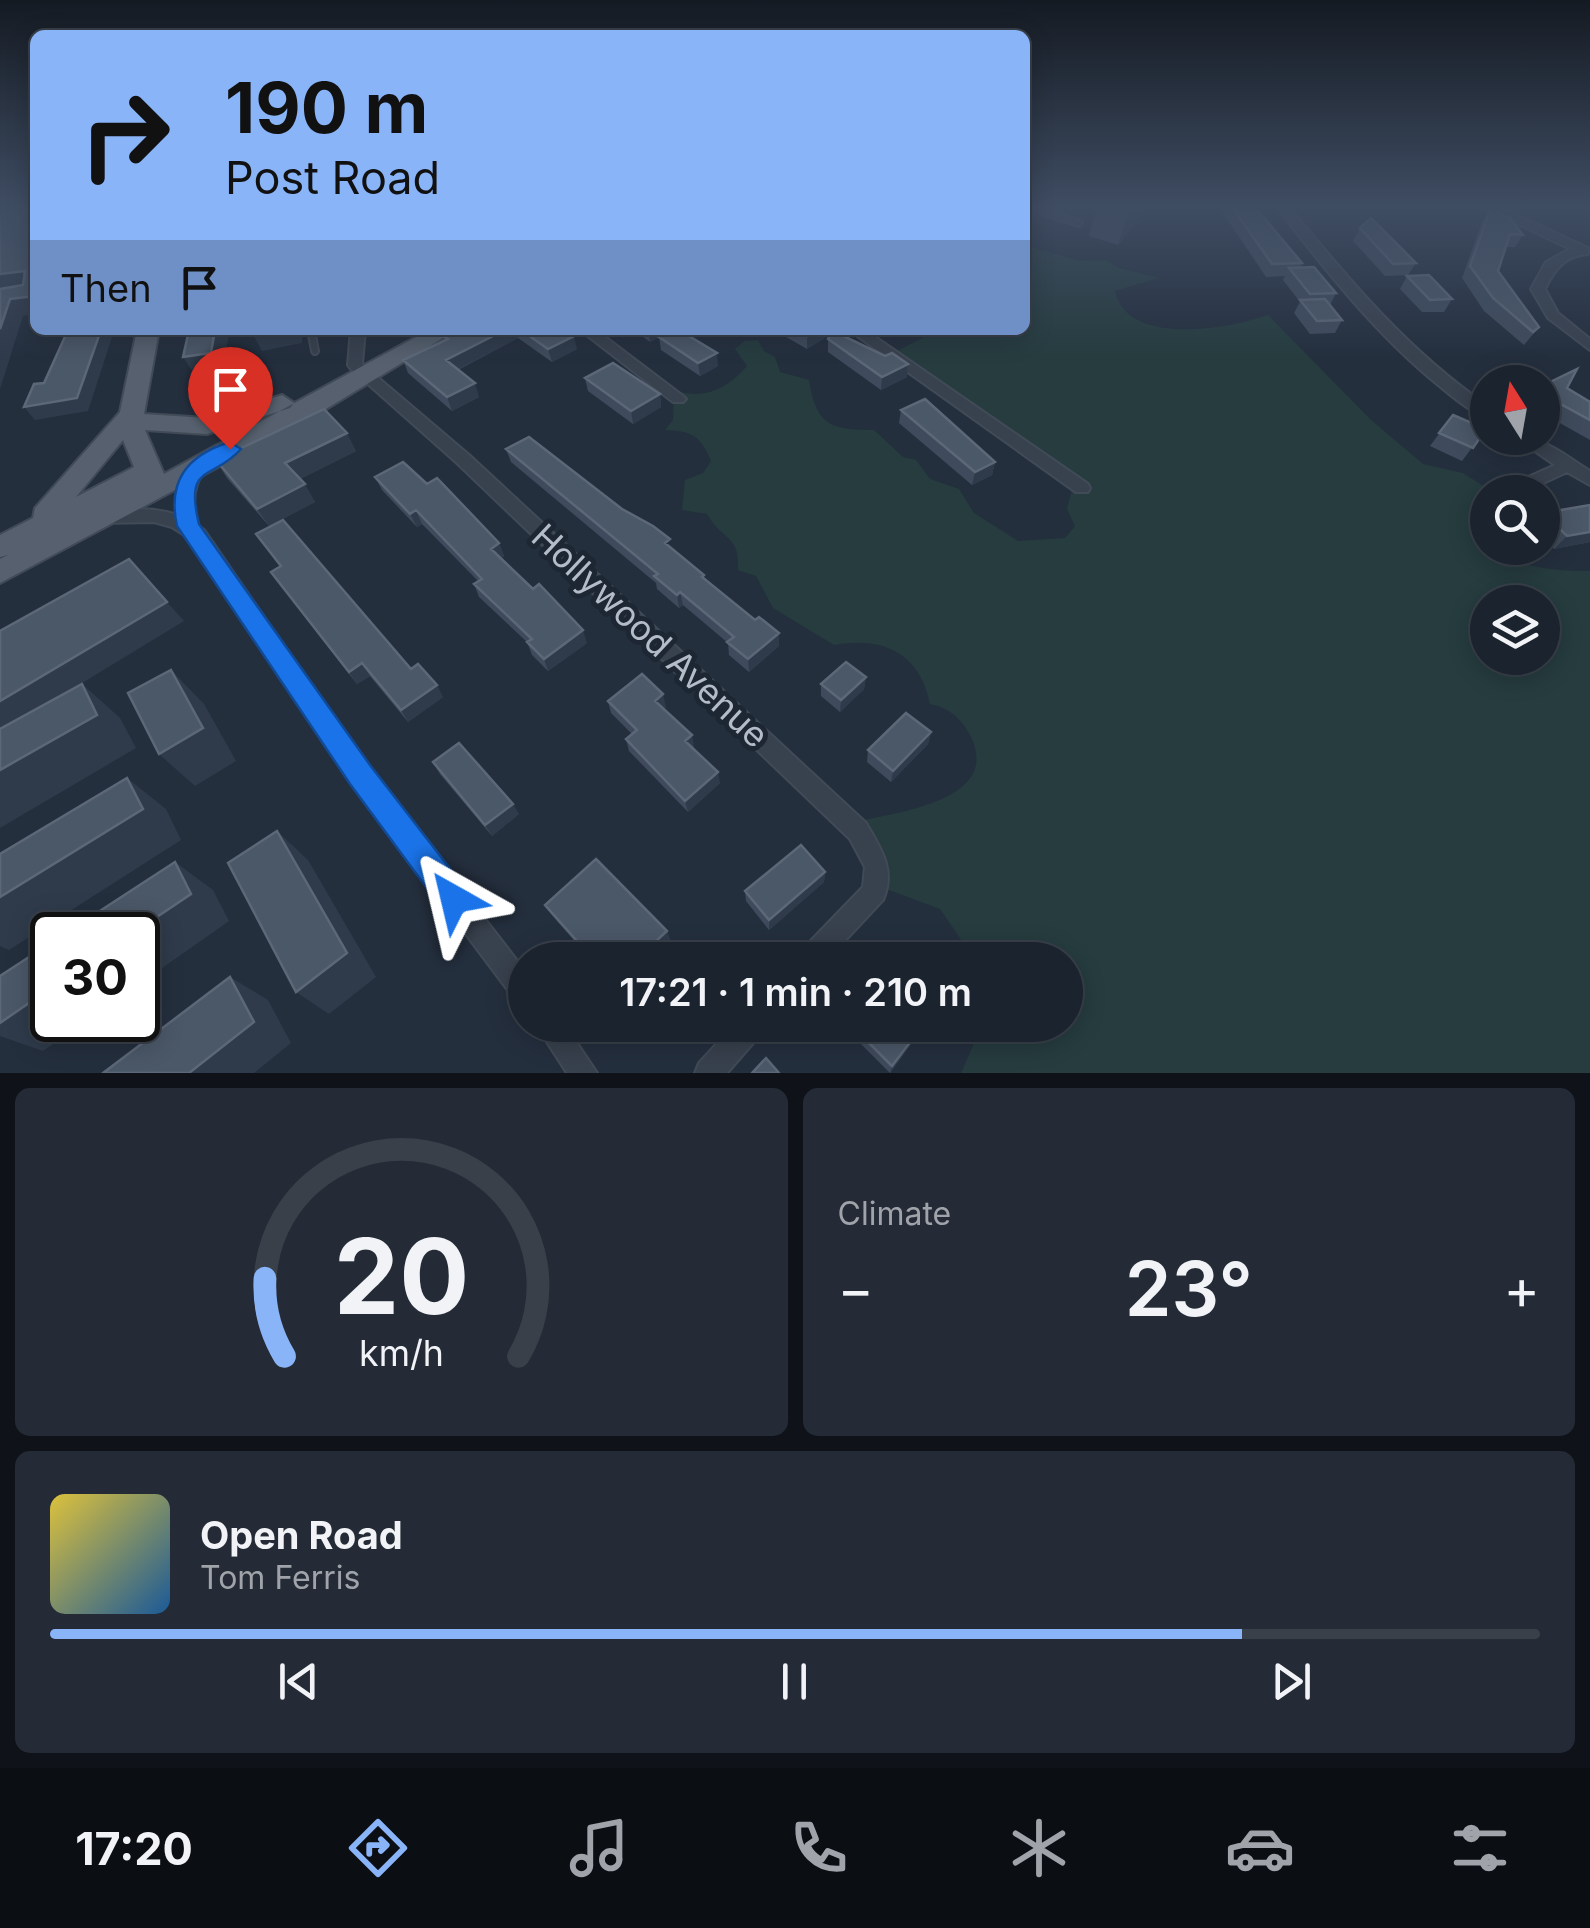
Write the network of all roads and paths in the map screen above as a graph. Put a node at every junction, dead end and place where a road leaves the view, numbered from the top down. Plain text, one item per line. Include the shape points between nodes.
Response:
1 (1324, 257) edge
2 (1570, 257) edge
3 (147, 335) edge
4 (311, 335) edge
5 (358, 335) edge
6 (418, 335) edge
7 (434, 335) edge
8 (594, 335) edge
9 (863, 335) edge
10 (1590, 346) edge
11 (316, 351) dead end
12 (361, 370) junction
13 (678, 399) dead end
14 (282, 403) junction
15 (1470, 403) edge
16 (128, 418) junction
17 (1552, 455) edge
18 (200, 465) junction
19 (1568, 465) junction
20 (1547, 475) edge
21 (1590, 478) edge
22 (153, 479) junction
23 (1082, 488) dead end
24 (86, 525) junction
25 (188, 526) junction
26 (9, 542) edge
27 (0, 572) edge
28 (826, 942) edge
29 (508, 970) edge
30 (561, 1042) edge
31 (737, 1042) edge
32 (583, 1073) edge
33 (709, 1073) edge

1 - 15 street via 1382,328
2 - 10 street via 1550,265 1538,288 1553,315
3 - 16 main road
4 - 11 lane
5 - 12 street
6 - 12 main road
7 - 12 main road
8 - 13 street
9 - 23 street
12 - 14 main road
12 - 18 main road
12 - 28 street, Hollywood Avenue via 858,831 877,866 875,892
14 - 16 main road via 188,431
14 - 22 main road
16 - 22 main road
16 - 26 main road via 57,502
17 - 19 street
18 - 22 main road
18 - 25 street via 187,479
19 - 20 street
19 - 21 street
22 - 24 main road
22 - 26 main road
24 - 25 street via 126,514
24 - 27 main road
25 - 29 street via 360,775
30 - 32 street
31 - 33 street

